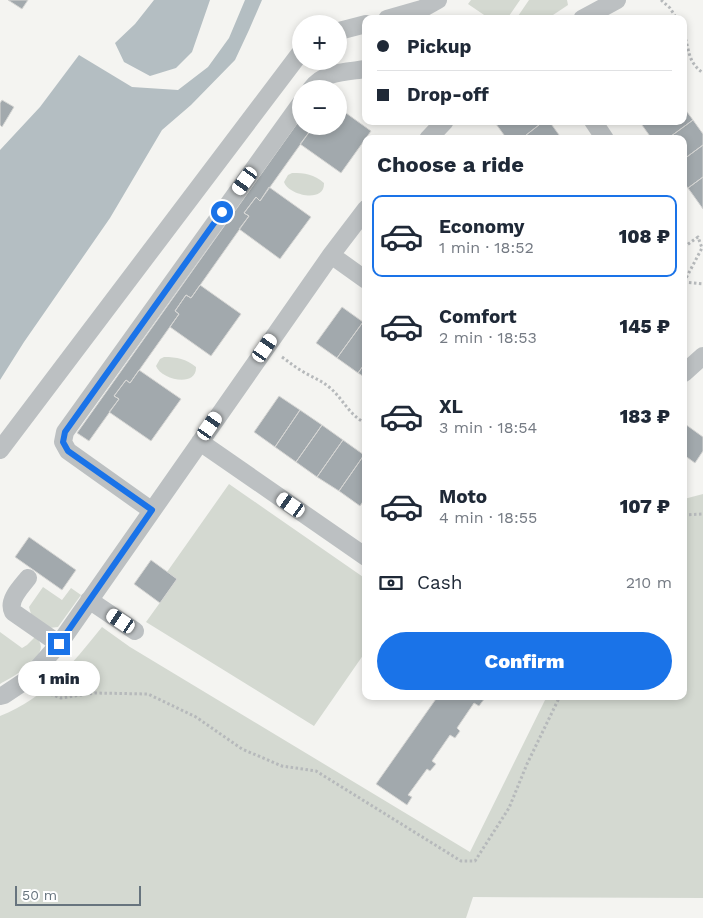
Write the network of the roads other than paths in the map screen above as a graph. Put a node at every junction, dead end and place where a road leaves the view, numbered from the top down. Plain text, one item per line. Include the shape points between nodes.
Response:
1 (438, 0) edge
2 (617, 0) edge
3 (401, 15) edge
4 (589, 15) edge
5 (362, 25) edge
6 (347, 30) edge
7 (292, 64) edge
8 (362, 70) edge
9 (319, 80) edge
10 (292, 116) edge
11 (441, 125) edge
12 (432, 135) edge
13 (362, 214) edge
14 (330, 255) junction
15 (362, 277) edge
16 (703, 356) edge
17 (692, 373) edge
18 (200, 442) junction
19 (0, 450) edge
20 (152, 510) junction
21 (362, 554) edge
22 (28, 578) dead end
23 (89, 600) junction
24 (135, 631) dead end
25 (59, 644) junction
26 (0, 696) edge

1 - 3 street
2 - 4 street
5 - 6 street
7 - 19 street
8 - 9 street via 330,74
10 - 20 street via 65,432 63,442 68,451
11 - 12 street
13 - 14 street
14 - 15 street
14 - 18 street
16 - 17 street
18 - 20 street
18 - 21 street
20 - 23 street
22 - 25 street via 11,602 13,612
23 - 24 street
23 - 25 street
25 - 26 street via 28,679

